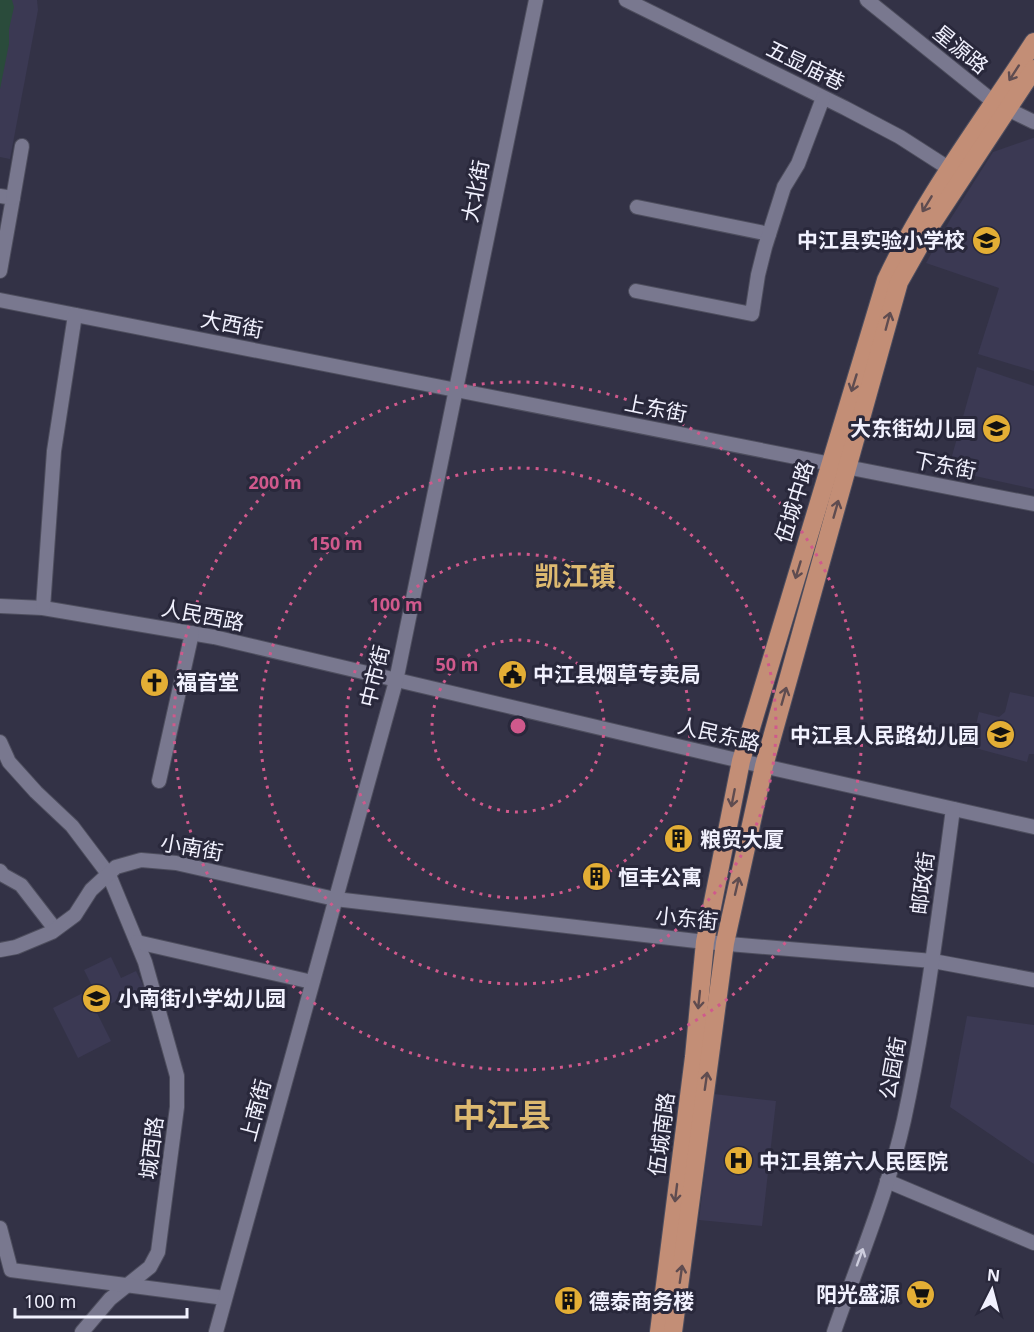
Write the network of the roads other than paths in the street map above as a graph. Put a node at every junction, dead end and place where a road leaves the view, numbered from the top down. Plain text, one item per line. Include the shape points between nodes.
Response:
1 (536, 0) edge
2 (626, 0) edge
3 (867, 0) edge
4 (1034, 42) edge
5 (1034, 69) edge
6 (823, 98) junction
7 (1001, 106) junction
8 (1034, 122) edge
9 (22, 146) dead end
10 (955, 173) junction
11 (6, 197) edge
12 (637, 207) dead end
13 (769, 234) junction
14 (0, 271) edge
15 (636, 291) dead end
16 (0, 300) edge
17 (75, 315) junction
18 (456, 390) junction
19 (830, 463) junction
20 (848, 467) junction
21 (1034, 504) edge
22 (0, 606) edge
23 (43, 608) junction
24 (192, 633) junction
25 (396, 681) junction
26 (0, 742) edge
27 (741, 761) junction
28 (764, 766) junction
29 (159, 781) dead end
30 (953, 809) junction
31 (1034, 827) edge
32 (0, 871) edge
33 (109, 875) junction
34 (335, 899) junction
35 (55, 929) junction
36 (136, 942) junction
37 (705, 942) junction
38 (725, 943) junction
39 (0, 950) edge
40 (933, 961) junction
41 (1034, 980) edge
42 (312, 982) junction
43 (887, 1181) junction
44 (0, 1228) edge
45 (1034, 1243) edge
46 (130, 1284) junction
47 (225, 1298) junction
48 (82, 1332) edge
49 (216, 1332) edge
50 (659, 1332) edge
51 (673, 1332) edge
52 (834, 1332) edge

1 - 18 street, 大北街
2 - 6 street, 五显庙巷
3 - 7 street, 星源路
4 -> 7 main road
5 - 7 main road
6 - 10 street, 五显庙巷 via 900,137
6 - 13 street via 798,165 784,187
7 - 8 street, 星源路
7 - 10 main road, 伍城中路
9 - 11 street
10 -> 19 main road, 伍城中路 via 916,221 886,279
20 -> 10 main road, 伍城中路 via 899,282
11 - 14 street
12 - 13 street
13 - 15 street via 752,314
16 - 17 street, 大西街
17 - 18 street, 大西街
17 - 23 street via 54,451
18 - 19 street, 上东街
18 - 25 street, 中市街
19 - 20 street, 上东街
19 -> 27 main road, 伍城中路
20 - 21 street, 下东街
28 -> 20 main road, 伍城中路
22 - 23 street, 人民西路
23 - 24 street, 人民西路
24 - 25 street, 人民西路
24 - 29 street
25 - 27 street, 人民东路
25 - 34 street, 中市街
26 - 33 street, 城西路 via 9,762 72,826
27 - 28 street, 人民东路
27 -> 37 main road, 伍城中路
28 - 30 street, 人民东路
38 -> 28 main road, 伍城中路
30 - 31 street, 人民东路
30 - 40 street, 邮政街
32 - 35 street via 21,885
33 - 34 street, 小南街 via 116,867 141,860 176,863
33 - 35 street, 小南街 via 91,890 75,915
33 - 36 street, 城西路
34 - 37 street, 小东街
34 - 42 street, 上南街
35 - 39 street, 小南街
36 - 42 street
36 - 46 street, 城西路 via 171,1048 177,1076 177,1107 158,1252 150,1267
37 - 38 street, 小东街
37 -> 50 main road, 伍城南路
38 - 40 street, 小东街
51 -> 38 main road, 伍城南路
40 - 41 street, 小东街
40 - 43 street, 公园街 via 904,1121
42 - 47 street, 上南街
43 - 45 street
52 -> 43 street, 公园街
44 - 46 street via 11,1270
46 - 47 street
46 - 48 street, 城西路 via 110,1299
47 - 49 street, 上南街

